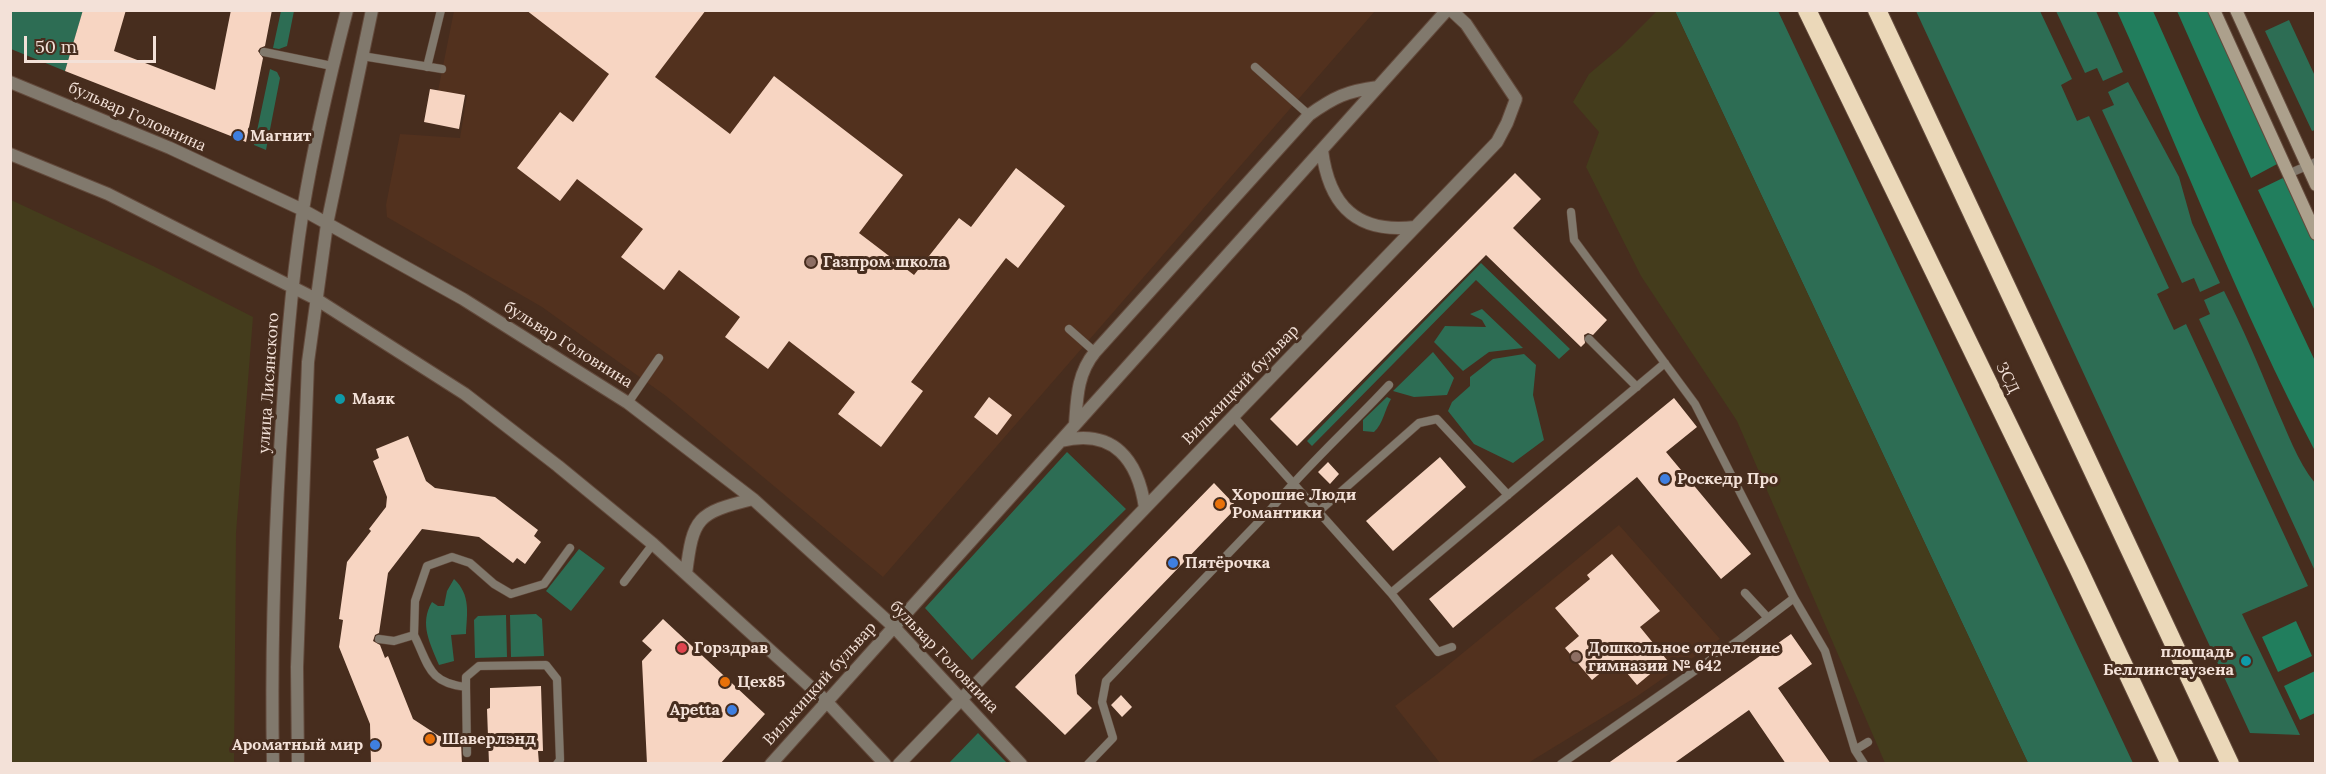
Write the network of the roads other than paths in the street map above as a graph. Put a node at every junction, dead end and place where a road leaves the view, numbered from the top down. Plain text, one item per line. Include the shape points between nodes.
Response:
1 (347, 10) edge
2 (372, 10) edge
3 (441, 10) edge
4 (1446, 10) edge
5 (1451, 10) edge
6 (1807, 10) edge
7 (1877, 10) edge
8 (2236, 10) edge
9 (2216, 11) edge
10 (264, 52) dead end
11 (362, 56) junction
12 (332, 66) junction
13 (1255, 66) dead end
14 (427, 67) junction
15 (442, 69) dead end
16 (10, 82) edge
17 (1378, 87) junction
18 (1309, 115) junction
19 (1322, 150) junction
20 (10, 154) edge
21 (2311, 164) edge
22 (2288, 174) junction
23 (2316, 185) edge
24 (303, 210) junction
25 (1571, 212) dead end
26 (327, 224) junction
27 (1415, 227) junction
28 (2316, 234) edge
29 (293, 287) junction
30 (316, 299) junction
31 (1069, 329) dead end
32 (1589, 339) dead end
33 (1095, 352) junction
34 (659, 358) dead end
35 (1665, 363) junction
36 (1389, 385) dead end
37 (1637, 387) junction
38 (628, 403) junction
39 (1233, 416) junction
40 (1075, 425) junction
41 (1061, 441) junction
42 (1292, 483) junction
43 (1508, 495) junction
44 (753, 500) junction
45 (1145, 508) junction
46 (1318, 512) junction
47 (653, 544) junction
48 (570, 548) dead end
49 (686, 574) junction
50 (624, 582) dead end
51 (1391, 593) junction
52 (1745, 593) dead end
53 (1794, 598) junction
54 (1768, 618) junction
55 (894, 627) junction
56 (414, 635) junction
57 (379, 639) dead end
58 (1452, 647) dead end
59 (466, 687) junction
60 (961, 700) junction
61 (826, 701) junction
62 (1868, 742) dead end
63 (1855, 750) junction
64 (467, 753) dead end
65 (273, 764) edge
66 (298, 764) edge
67 (557, 764) edge
68 (771, 764) edge
69 (885, 764) edge
70 (899, 764) edge
71 (1021, 764) edge
72 (1088, 764) edge
73 (1561, 764) edge
74 (1864, 764) edge
75 (2170, 764) edge
76 (2230, 764) edge

1 - 12 street, улица Лисянского
2 - 11 street
3 - 14 lane
4 - 17 street, Вилькицкий бульвар
5 - 27 street, Вилькицкий бульвар via 1466,24 1516,99 1497,142
6 - 75 highway, ЗСД
7 - 76 highway
8 - 21 street
9 - 22 street
10 - 12 lane
11 - 14 lane
11 - 26 street
12 - 24 street, улица Лисянского
13 - 18 lane
14 - 15 lane
16 - 24 street, бульвар Головнина via 170,148
17 - 18 street via 1353,90
17 - 19 street, Вилькицкий бульвар
18 - 33 street
19 - 27 street via 1324,170 1344,208 1381,228
19 - 40 street, Вилькицкий бульвар
20 - 29 street via 108,194
21 - 22 lane
21 - 23 street
22 - 28 street
24 - 26 street, бульвар Головнина
24 - 29 street, улица Лисянского
25 - 35 lane via 1574,240
26 - 30 street
26 - 38 street, бульвар Головнина via 463,299
27 - 39 street, Вилькицкий бульвар
29 - 30 street
29 - 65 street, улица Лисянского via 277,511
30 - 47 street via 465,394
30 - 66 street via 308,362 297,668
31 - 33 lane
32 - 37 lane
33 - 40 street via 1079,380
34 - 38 lane
35 - 37 lane
35 - 53 lane via 1695,405
36 - 42 lane
37 - 43 lane
38 - 44 street, бульвар Головнина
39 - 42 lane
39 - 45 street, Вилькицкий бульвар
40 - 41 street, Вилькицкий бульвар
41 - 45 street via 1091,438 1119,451 1138,476
41 - 55 street, Вилькицкий бульвар
42 - 46 lane
42 - 72 lane via 1106,681 1102,702 1113,738
43 - 46 lane via 1437,419 1419,423
43 - 51 lane
44 - 49 street via 718,508 705,517 694,530
44 - 55 street, бульвар Головнина
45 - 60 street, Вилькицкий бульвар
46 - 51 lane
47 - 49 street
47 - 50 lane
48 - 56 lane via 544,584 511,594 494,585 470,563 452,556 427,566 415,601
49 - 61 street
51 - 58 lane via 1438,652
52 - 54 lane
53 - 54 lane
53 - 63 lane via 1825,651
54 - 73 lane
55 - 60 street, бульвар Головнина
55 - 61 street, Вилькицкий бульвар
56 - 57 lane via 394,641
56 - 59 lane via 434,676 451,686
59 - 64 lane
59 - 67 lane via 466,677 479,666 546,664 557,679
60 - 70 street, Вилькицкий бульвар
60 - 71 street, бульвар Головнина
61 - 68 street, Вилькицкий бульвар
61 - 69 street
62 - 63 lane
63 - 74 lane

